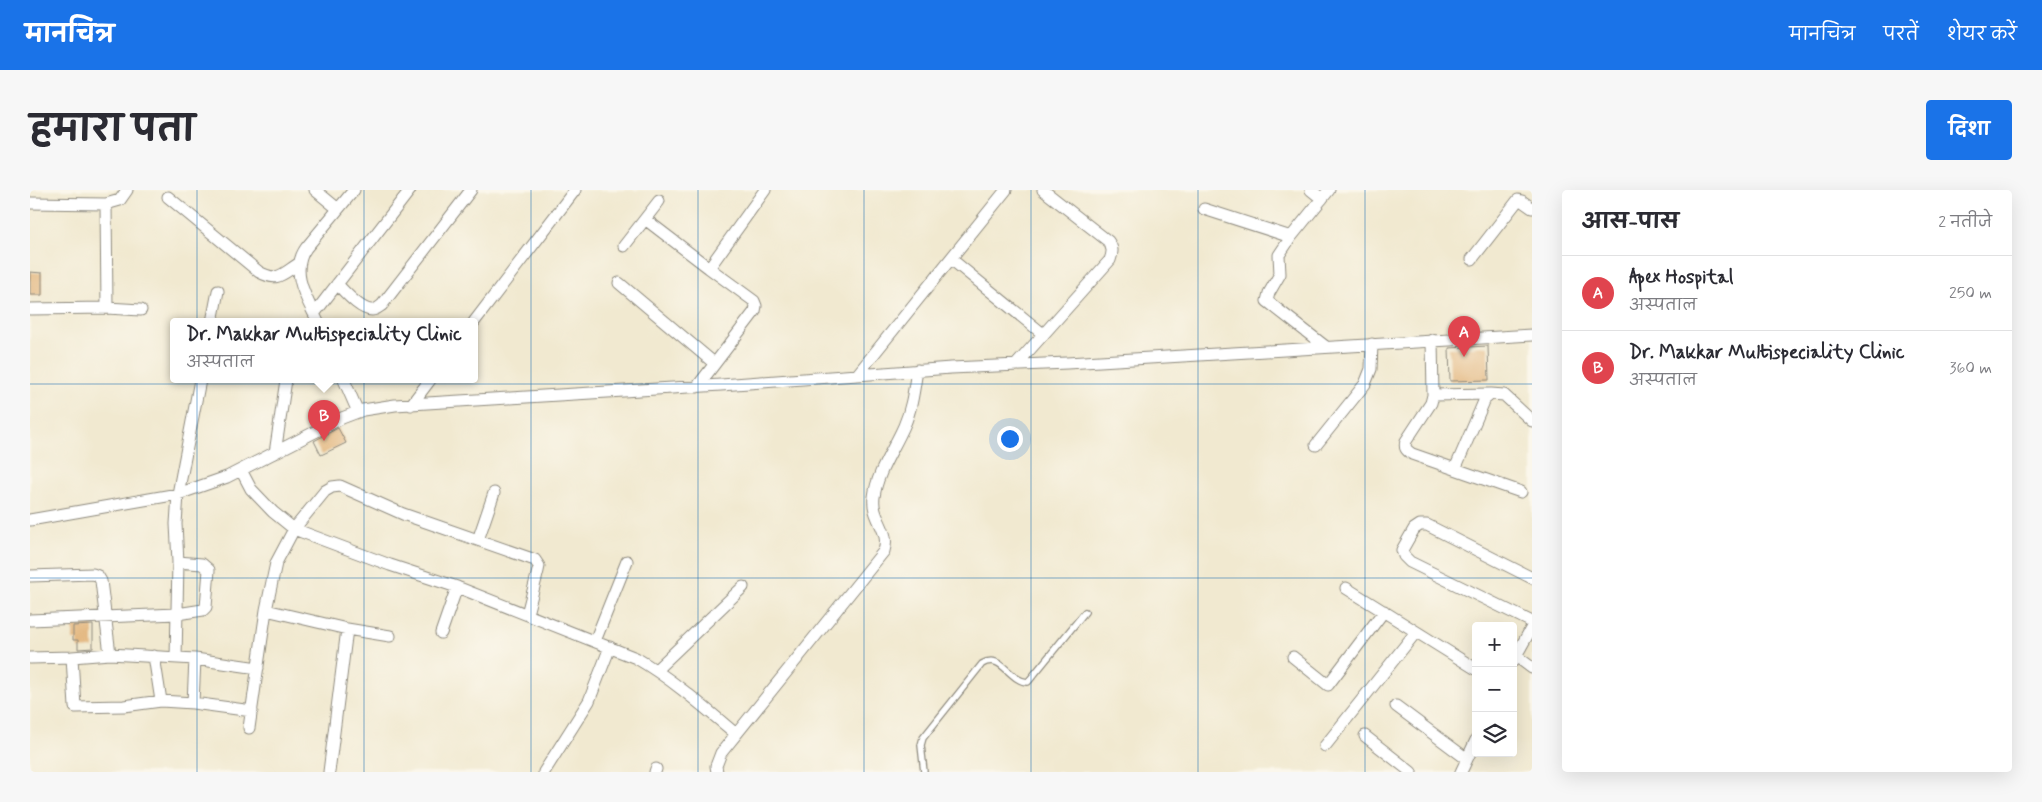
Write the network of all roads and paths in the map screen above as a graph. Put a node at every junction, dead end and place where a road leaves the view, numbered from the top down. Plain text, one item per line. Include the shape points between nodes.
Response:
1 (127, 190) edge
2 (315, 190) edge
3 (354, 190) edge
4 (410, 190) edge
5 (471, 190) edge
6 (575, 190) edge
7 (765, 190) edge
8 (1043, 190) edge
9 (1311, 190) edge
10 (999, 193) edge
11 (1326, 194) edge
12 (168, 197) dead end
13 (659, 201) dead end
14 (30, 203) edge
15 (106, 204) junction
16 (1532, 208) edge
17 (338, 209) junction
18 (1204, 209) dead end
19 (645, 219) junction
20 (1291, 237) junction
21 (624, 246) dead end
22 (951, 258) junction
23 (1472, 259) dead end
24 (298, 264) junction
25 (709, 268) junction
26 (619, 283) dead end
27 (337, 284) junction
28 (218, 292) dead end
29 (107, 308) junction
30 (30, 309) edge
31 (141, 310) dead end
32 (213, 318) edge
33 (316, 318) edge
34 (477, 318) edge
35 (1043, 334) junction
36 (1532, 335) edge
37 (1432, 340) junction
38 (1372, 344) junction
39 (1326, 347) junction
40 (714, 363) junction
41 (1016, 365) junction
42 (917, 370) junction
43 (857, 375) junction
44 (199, 383) edge
45 (286, 383) edge
46 (345, 383) edge
47 (428, 383) edge
48 (696, 387) junction
49 (1491, 394) junction
50 (1433, 396) junction
51 (411, 405) junction
52 (358, 412) junction
53 (1532, 421) edge
54 (1316, 446) dead end
55 (275, 453) junction
56 (1455, 469) junction
57 (241, 470) junction
58 (1521, 492) dead end
59 (494, 493) dead end
60 (178, 494) junction
61 (30, 520) edge
62 (294, 529) junction
63 (478, 540) junction
64 (627, 561) dead end
65 (178, 562) junction
66 (30, 576) edge
67 (1532, 578) edge
68 (743, 586) dead end
69 (457, 587) junction
70 (1346, 588) dead end
71 (266, 610) junction
72 (1384, 611) junction
73 (1085, 612) dead end
74 (178, 614) junction
75 (527, 614) junction
76 (105, 617) junction
77 (30, 620) edge
78 (1532, 622) edge
79 (1532, 627) edge
80 (347, 629) junction
81 (1416, 632) junction
82 (441, 633) dead end
83 (390, 636) dead end
84 (595, 642) junction
85 (610, 647) junction
86 (110, 654) junction
87 (1517, 654) edge
88 (154, 656) junction
89 (72, 657) junction
90 (1293, 657) dead end
91 (30, 658) edge
92 (176, 658) junction
93 (195, 659) junction
94 (1517, 660) edge
95 (1473, 667) edge
96 (258, 668) junction
97 (1532, 668) edge
98 (656, 670) junction
99 (161, 701) junction
100 (192, 703) junction
101 (1396, 706) dead end
102 (252, 711) junction
103 (249, 728) dead end
104 (736, 734) junction
105 (1365, 736) dead end
106 (1325, 746) dead end
107 (1472, 748) edge
108 (1467, 759) junction
109 (329, 772) edge
110 (544, 772) edge
111 (717, 772) edge
112 (924, 772) edge
113 (1411, 772) edge
114 (1461, 772) edge

1 - 15 street via 120,200
2 - 17 street
3 - 17 street
4 - 27 street
5 - 27 street via 376,310 362,307
6 - 34 street
7 - 25 street
8 - 35 street via 1108,241 1113,252 1110,260
9 - 11 street
10 - 22 street
11 - 20 street
12 - 24 street via 264,274 277,278
13 - 19 street
14 - 15 street
15 - 29 street
16 - 23 street via 1518,200
17 - 24 street via 300,256
18 - 20 street
19 - 21 street
19 - 25 street
20 - 39 street via 1279,255 1280,274 1268,293 1267,301
22 - 35 street
22 - 43 street
24 - 33 street via 299,278
25 - 40 street via 754,301 756,306 755,312
26 - 40 street
27 - 33 street
28 - 32 street
29 - 30 street
29 - 31 street
35 - 41 street
36 - 37 street
37 - 38 street
37 - 50 street
38 - 39 street
38 - 54 street via 1371,369 1366,384
39 - 41 street
40 - 48 street
41 - 42 street
42 - 43 street
42 - 104 street via 908,415 874,495 875,514 887,542 884,551
43 - 48 street
44 - 60 street
45 - 55 street
46 - 52 street
47 - 51 street
48 - 51 street
49 - 50 street
49 - 53 street via 1504,395
49 - 56 street via 1485,399
50 - 56 street via 1405,445 1406,450
51 - 52 street
52 - 55 street
55 - 57 street
56 - 58 street
57 - 60 street
57 - 62 street via 251,489
59 - 63 street
60 - 61 street
60 - 65 street
62 - 63 street via 326,491 340,486 402,514
62 - 69 street
62 - 71 street via 276,563
63 - 75 street via 535,560 539,566
64 - 84 street
65 - 74 street
65 - 74 street via 202,564 210,570 210,575 206,607
66 - 76 street via 98,576
67 - 78 street via 1427,525 1414,529 1402,550 1410,562
68 - 98 street
69 - 75 street
69 - 82 street
70 - 72 street
71 - 80 street
71 - 96 street
72 - 81 street
72 - 90 street via 1328,685
73 - 112 lane via 1028,682 1020,680 995,661 982,664 923,738
74 - 76 street
74 - 92 street
75 - 84 street
76 - 77 street
76 - 86 street
79 - 87 street
80 - 83 street
80 - 109 street
81 - 95 street
81 - 106 street
84 - 85 street
85 - 98 street
85 - 110 street via 589,701
86 - 88 street
86 - 89 street
88 - 92 street
88 - 99 street
89 - 91 street
89 - 99 street via 76,707
92 - 93 street
93 - 96 street
93 - 100 street
94 - 97 street
96 - 102 street
98 - 104 street
99 - 100 street
100 - 102 street
101 - 108 street
102 - 103 street
104 - 111 street via 721,753
105 - 113 street
107 - 108 street
108 - 114 street

